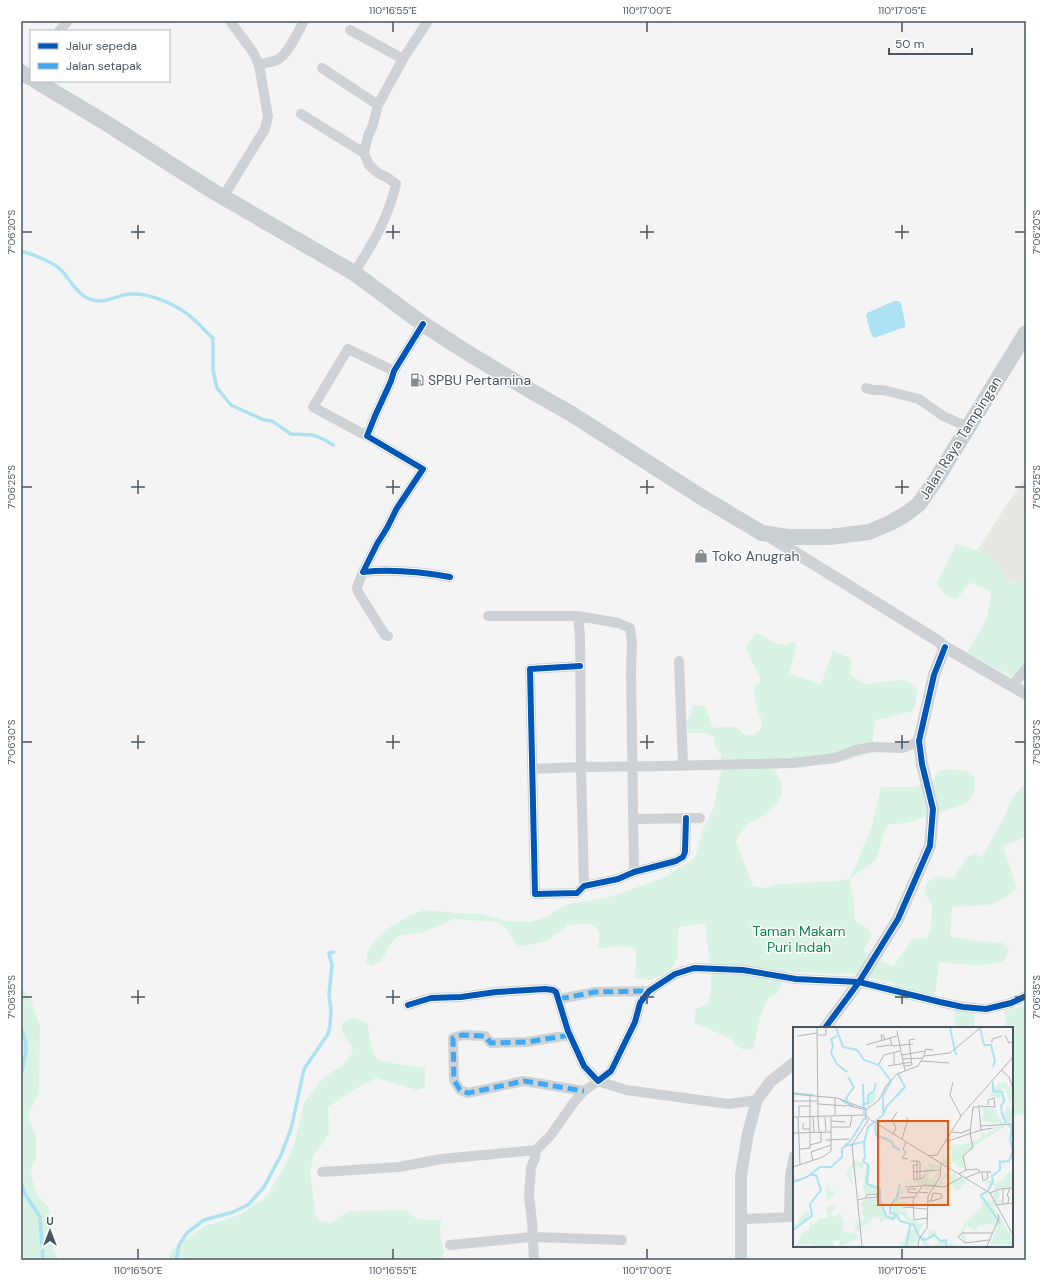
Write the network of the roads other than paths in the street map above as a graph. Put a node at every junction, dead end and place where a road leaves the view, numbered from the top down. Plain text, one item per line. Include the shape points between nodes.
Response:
1 (68, 21) edge
2 (304, 21) edge
3 (428, 21) edge
4 (235, 23) edge
5 (61, 30) edge
6 (350, 30) dead end
7 (403, 59) junction
8 (259, 65) junction
9 (322, 68) dead end
10 (42, 82) edge
11 (378, 105) junction
12 (301, 114) dead end
13 (364, 154) junction
14 (223, 197) junction
15 (354, 273) junction
16 (424, 324) junction
17 (1026, 333) edge
18 (394, 371) junction
19 (866, 388) dead end
20 (968, 427) junction
21 (367, 436) junction
22 (762, 532) junction
23 (363, 572) junction
24 (450, 577) dead end
25 (488, 616) dead end
26 (578, 616) junction
27 (388, 636) dead end
28 (945, 647) junction
29 (679, 661) dead end
30 (580, 666) junction
31 (1026, 669) edge
32 (1012, 686) junction
33 (1026, 694) edge
34 (919, 741) junction
35 (683, 765) junction
36 (633, 766) junction
37 (581, 767) junction
38 (532, 769) junction
39 (686, 818) junction
40 (700, 818) dead end
41 (634, 819) junction
42 (634, 872) junction
43 (584, 886) junction
44 (859, 982) junction
45 (649, 991) junction
46 (1026, 996) edge
47 (559, 999) junction
48 (408, 1005) dead end
49 (826, 1027) edge
50 (570, 1035) junction
51 (792, 1067) edge
52 (598, 1081) junction
53 (584, 1091) junction
54 (757, 1100) junction
55 (536, 1150) junction
56 (793, 1161) edge
57 (322, 1172) dead end
58 (791, 1217) edge
59 (741, 1218) junction
60 (532, 1237) junction
61 (622, 1240) dead end
62 (450, 1246) dead end
63 (534, 1260) edge
64 (741, 1260) edge

1 - 5 street
2 - 8 street via 278,60
3 - 7 street
4 - 8 street
6 - 7 street
7 - 11 street
8 - 14 street via 268,116 265,129
9 - 11 street
10 - 14 main road, Jalan Raya Tampingan
11 - 13 street
12 - 13 street
13 - 15 street via 369,165 378,174 396,184 392,201 376,238
14 - 15 main road, Jalan Raya Tampingan
15 - 16 main road, Jalan Raya Tampingan
16 - 18 street
16 - 22 main road, Jalan Raya Tampingan
17 - 20 main road, Jalan Raya Tampingan
18 - 21 street
18 - 21 street via 348,349 313,407
19 - 20 street via 919,399 943,416
20 - 22 main road, Jalan Raya Tampingan via 919,504 890,523 869,532 829,538 786,537
21 - 23 street via 423,469 396,508
22 - 28 street
23 - 24 street via 381,570
23 - 27 street via 358,592
25 - 26 street
26 - 30 street
26 - 36 street via 618,623 630,628
28 - 32 street
28 - 34 street via 934,675
29 - 35 street
30 - 37 street
30 - 38 street via 530,669
31 - 32 street
32 - 33 street
34 - 35 street via 903,748 872,747 835,758 773,763
34 - 44 street via 933,809 930,846 898,919
35 - 36 street
36 - 37 street
36 - 41 street
37 - 38 street
37 - 43 street
38 - 43 street via 535,894 577,893
39 - 40 street
39 - 41 street
39 - 42 street via 683,856 676,861
41 - 42 street
42 - 43 street via 618,880
44 - 45 street via 796,979 743,970 694,968 675,974
44 - 46 street via 963,1007 986,1009 1011,1003
44 - 49 street
45 - 47 street via 596,992
45 - 52 street via 640,1003 635,1022 611,1071
47 - 48 street via 556,992 545,988 431,998
47 - 50 street
50 - 52 street via 584,1066
50 - 53 street via 527,1042 491,1043 485,1036 462,1035 453,1038 454,1080 460,1090 468,1093 524,1081
51 - 54 street via 770,1082
52 - 53 street
52 - 54 street via 626,1090 729,1104
53 - 55 street via 551,1135
54 - 59 street via 741,1175
55 - 57 street via 441,1159 399,1167
55 - 60 street via 531,1167 529,1196
56 - 58 street via 790,1175
58 - 59 street
59 - 64 street
60 - 61 street
60 - 62 street
60 - 63 street

